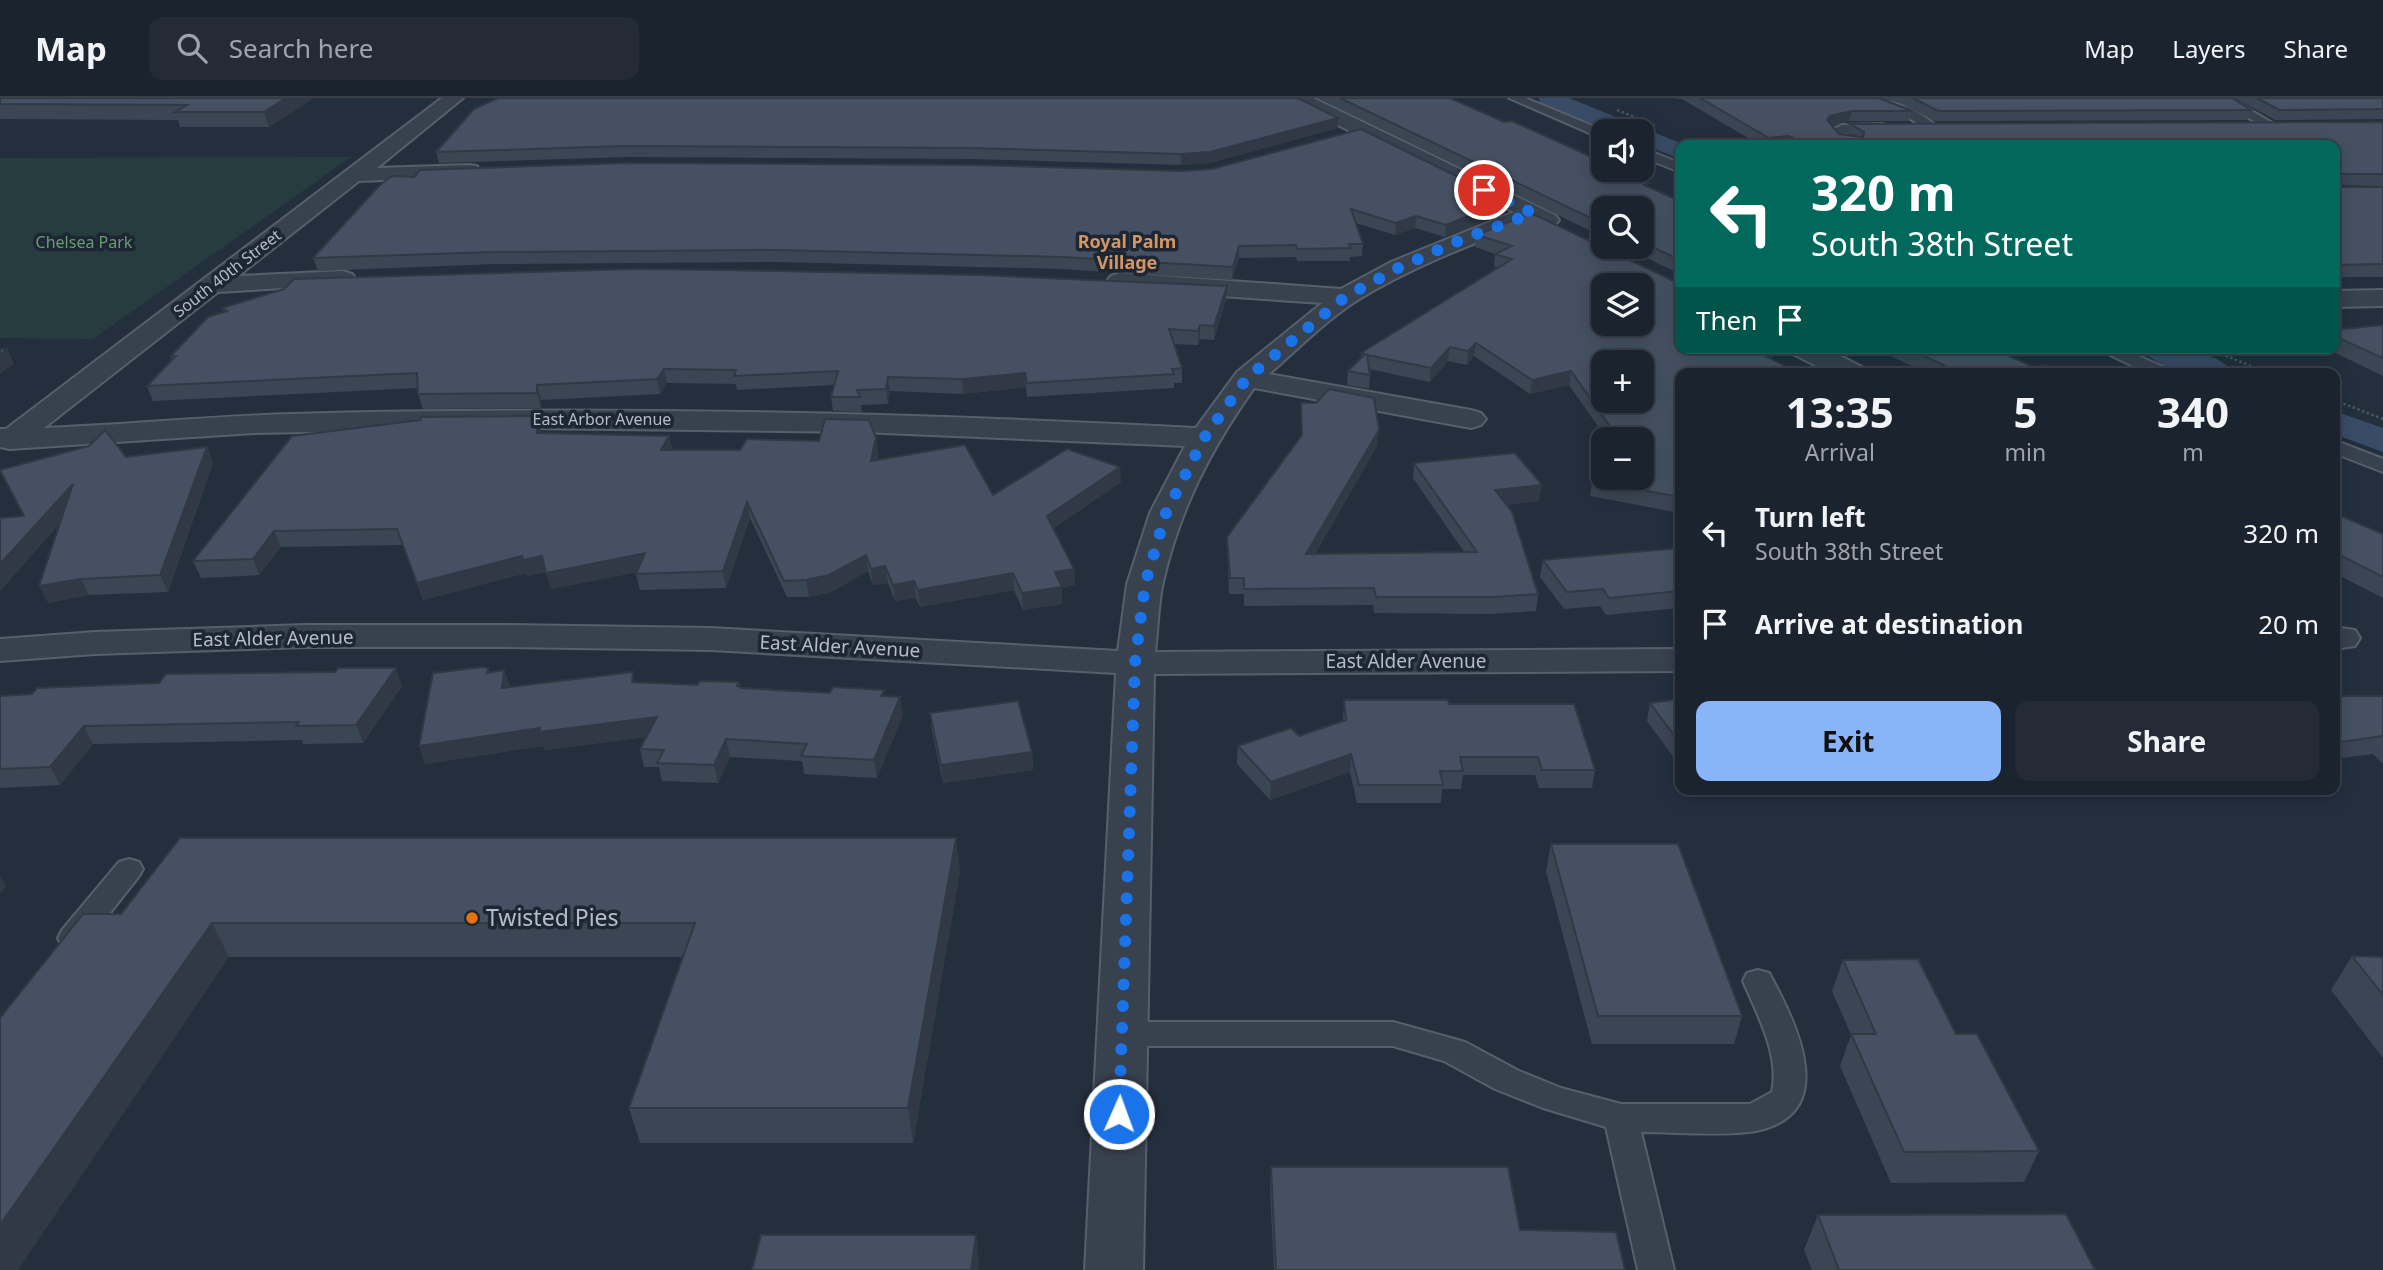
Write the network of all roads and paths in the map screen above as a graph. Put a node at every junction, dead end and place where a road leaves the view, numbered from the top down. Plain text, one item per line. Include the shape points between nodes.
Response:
1 (454, 98) edge
2 (1298, 98) edge
3 (1515, 98) edge
4 (1863, 98) edge
5 (2221, 98) edge
6 (1611, 107) dead end
7 (1657, 126) dead end
8 (2246, 127) edge
9 (1591, 130) edge
10 (1361, 131) junction
11 (1681, 136) dead end
12 (1337, 137) edge
13 (1691, 140) edge
14 (1841, 140) edge
15 (1654, 157) edge
16 (1675, 166) edge
17 (488, 170) edge
18 (354, 175) junction
19 (1533, 213) junction
20 (1570, 232) edge
21 (362, 278) edge
22 (1093, 280) edge
23 (212, 285) junction
24 (1345, 297) junction
25 (2383, 298) edge
26 (2340, 299) edge
27 (1815, 354) edge
28 (2119, 354) edge
29 (2221, 354) edge
30 (1842, 368) edge
31 (2151, 368) edge
32 (2255, 368) edge
33 (1247, 378) junction
34 (2340, 402) edge
35 (1471, 419) dead end
36 (2383, 419) edge
37 (1204, 438) junction
38 (4, 441) edge
39 (2340, 448) edge
40 (2383, 466) edge
41 (0, 650) edge
42 (1675, 660) edge
43 (1135, 663) junction
44 (129, 869) dead end
45 (52, 965) edge
46 (1758, 981) dead end
47 (1122, 1034) junction
48 (1620, 1118) junction
49 (1114, 1270) edge
50 (1656, 1270) edge

1 - 18 street, South 40th Street
2 - 10 street
3 - 9 lane
4 - 14 lane via 1939,128 1833,132
5 - 8 lane via 2280,127
6 - 7 path
10 - 12 street
10 - 19 street
11 - 13 path
15 - 16 lane
17 - 18 street
18 - 23 street, South 40th Street
19 - 20 street
19 - 24 street via 1400,267
21 - 23 street
22 - 24 street
23 - 38 street, South 40th Street
24 - 33 street
25 - 26 street
27 - 30 street
28 - 31 lane
29 - 32 path
33 - 35 street
33 - 37 street
34 - 36 path
37 - 38 street, East Arbor Avenue via 985,425 548,418 287,423
37 - 43 street via 1166,513 1145,584
39 - 40 lane
41 - 43 street, East Alder Avenue via 292,636 506,636 711,639
42 - 43 street, East Alder Avenue
43 - 47 street
44 - 45 lane
46 - 48 lane via 1789,1057 1791,1083 1785,1100 1750,1118
47 - 48 lane via 1393,1034 1454,1051 1507,1080
47 - 49 street
48 - 50 lane

